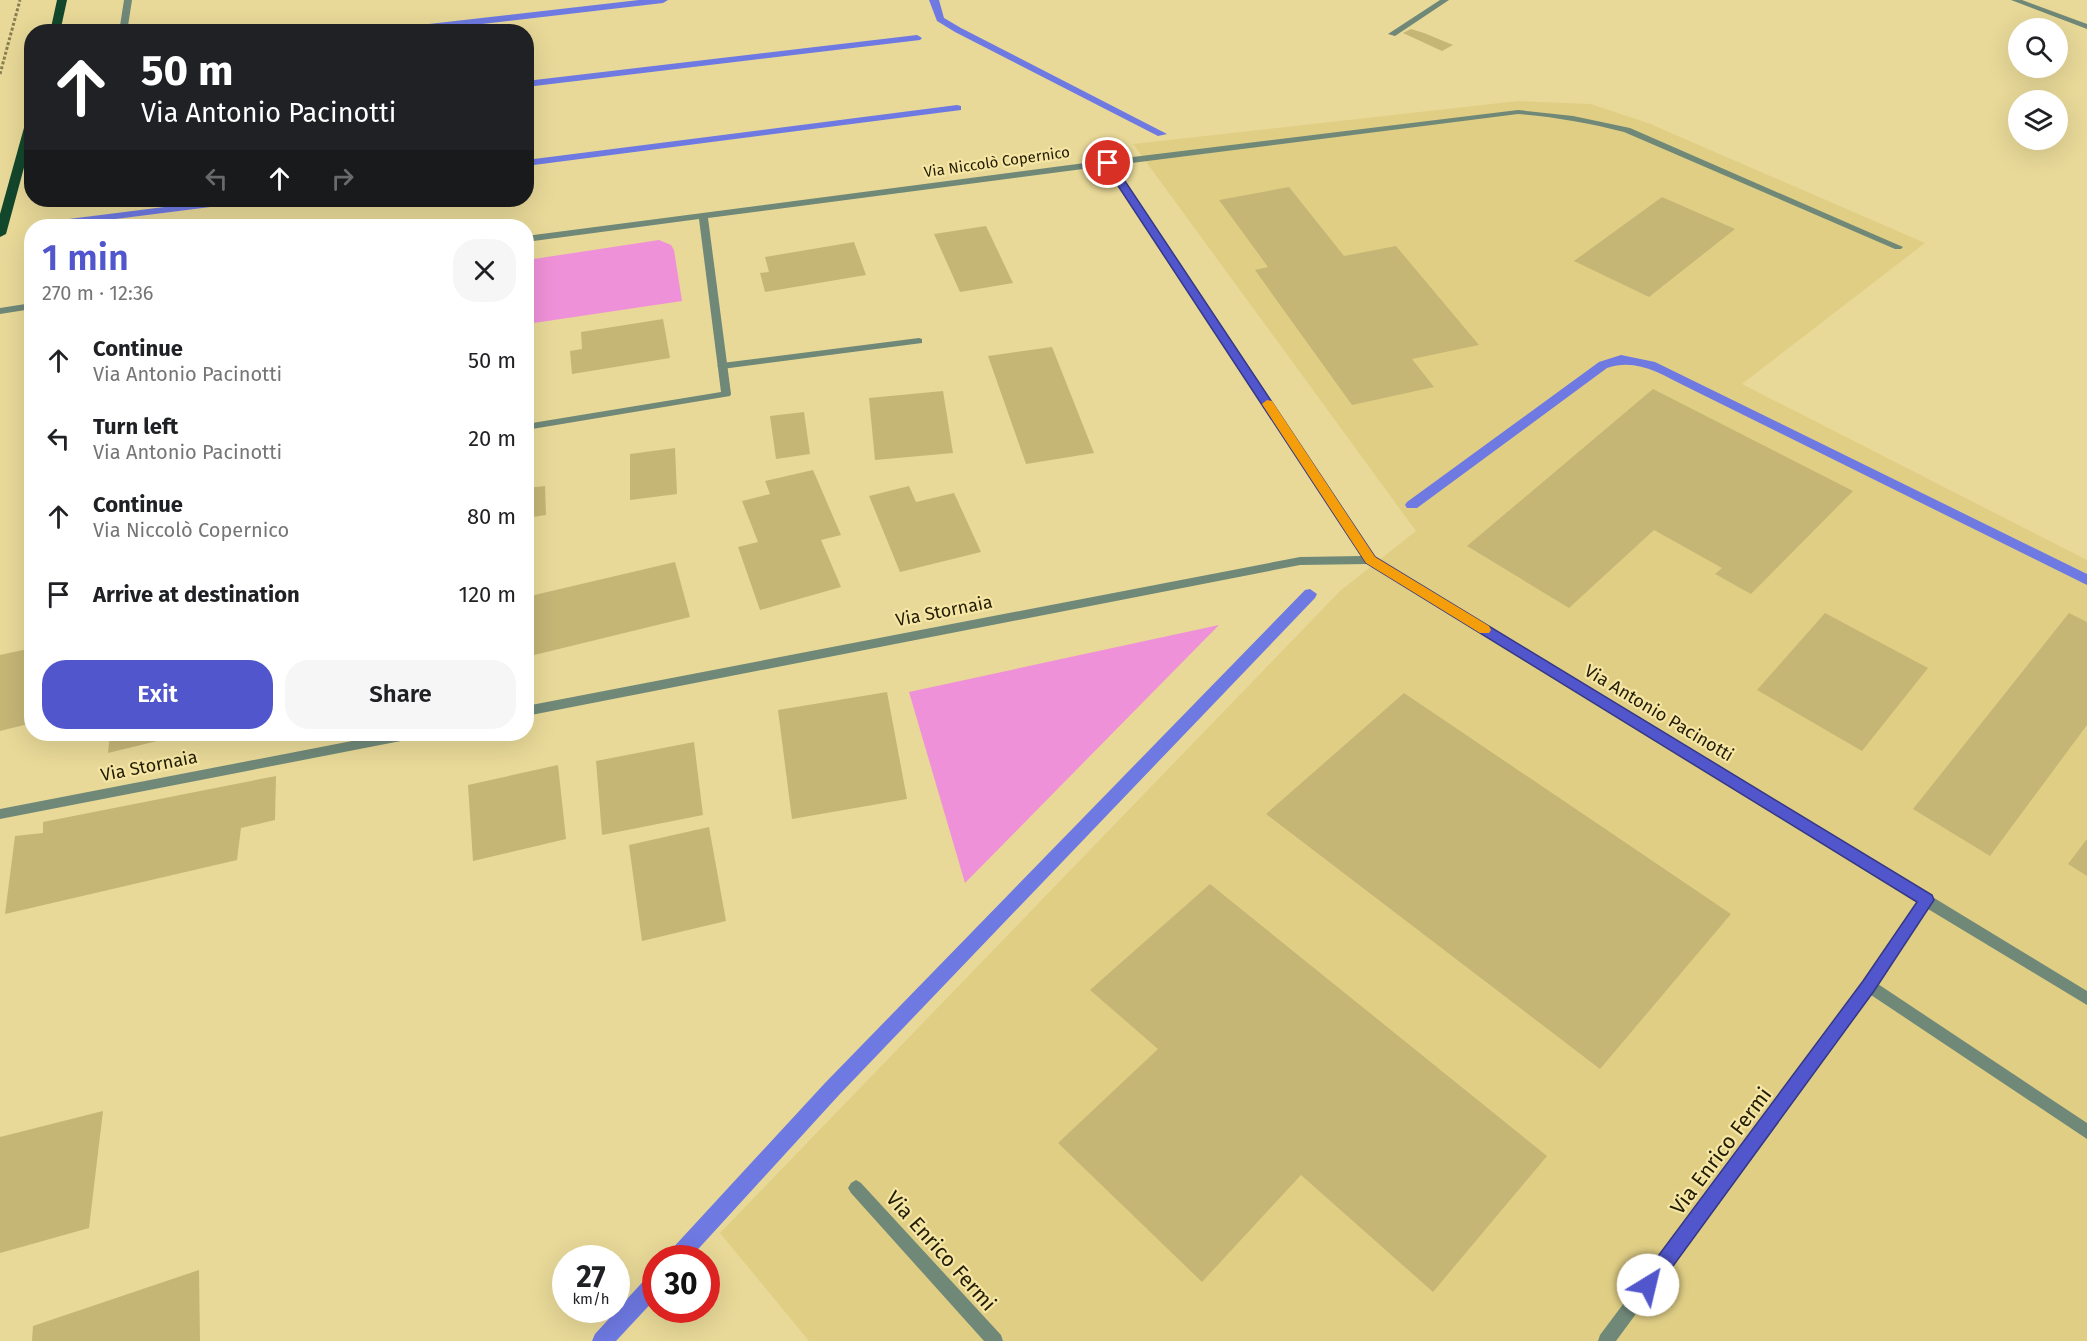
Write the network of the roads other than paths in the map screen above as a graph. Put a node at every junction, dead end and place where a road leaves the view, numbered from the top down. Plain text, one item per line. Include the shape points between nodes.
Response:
1 (63, 0) edge
2 (128, 0) edge
3 (1445, 0) edge
4 (2016, 0) edge
5 (57, 24) edge
6 (124, 24) edge
7 (2087, 27) edge
8 (1392, 34) dead end
9 (24, 142) edge
10 (1108, 163) junction
11 (3, 208) edge
12 (703, 216) junction
13 (0, 234) edge
14 (534, 238) edge
15 (1898, 247) dead end
16 (24, 307) edge
17 (0, 311) edge
18 (919, 341) dead end
19 (722, 366) junction
20 (534, 426) edge
21 (1370, 560) junction
22 (534, 709) edge
23 (375, 741) edge
24 (0, 814) edge
25 (1927, 900) junction
26 (1869, 986) junction
27 (2087, 999) edge
28 (2087, 1132) edge
29 (855, 1188) dead end
30 (995, 1341) edge
31 (1606, 1341) edge

1 - 5 main road
2 - 6 street
3 - 8 street
4 - 7 street
9 - 11 main road
10 - 12 street, Via Niccolò Copernico
10 - 15 street, Via Niccolò Copernico via 1518,112 1558,114 1627,130
10 - 21 street
11 - 13 main road
12 - 14 street, Via Niccolò Copernico
12 - 19 street
16 - 17 street
18 - 19 street
19 - 20 street via 726,394
21 - 22 street, Via Stornaia via 1300,561
21 - 25 street, Via Antonio Pacinotti
23 - 24 street, Via Stornaia
25 - 26 street
25 - 27 street, Via Antonio Pacinotti
26 - 28 street
26 - 31 street, Via Enrico Fermi
29 - 30 street, Via Enrico Fermi

